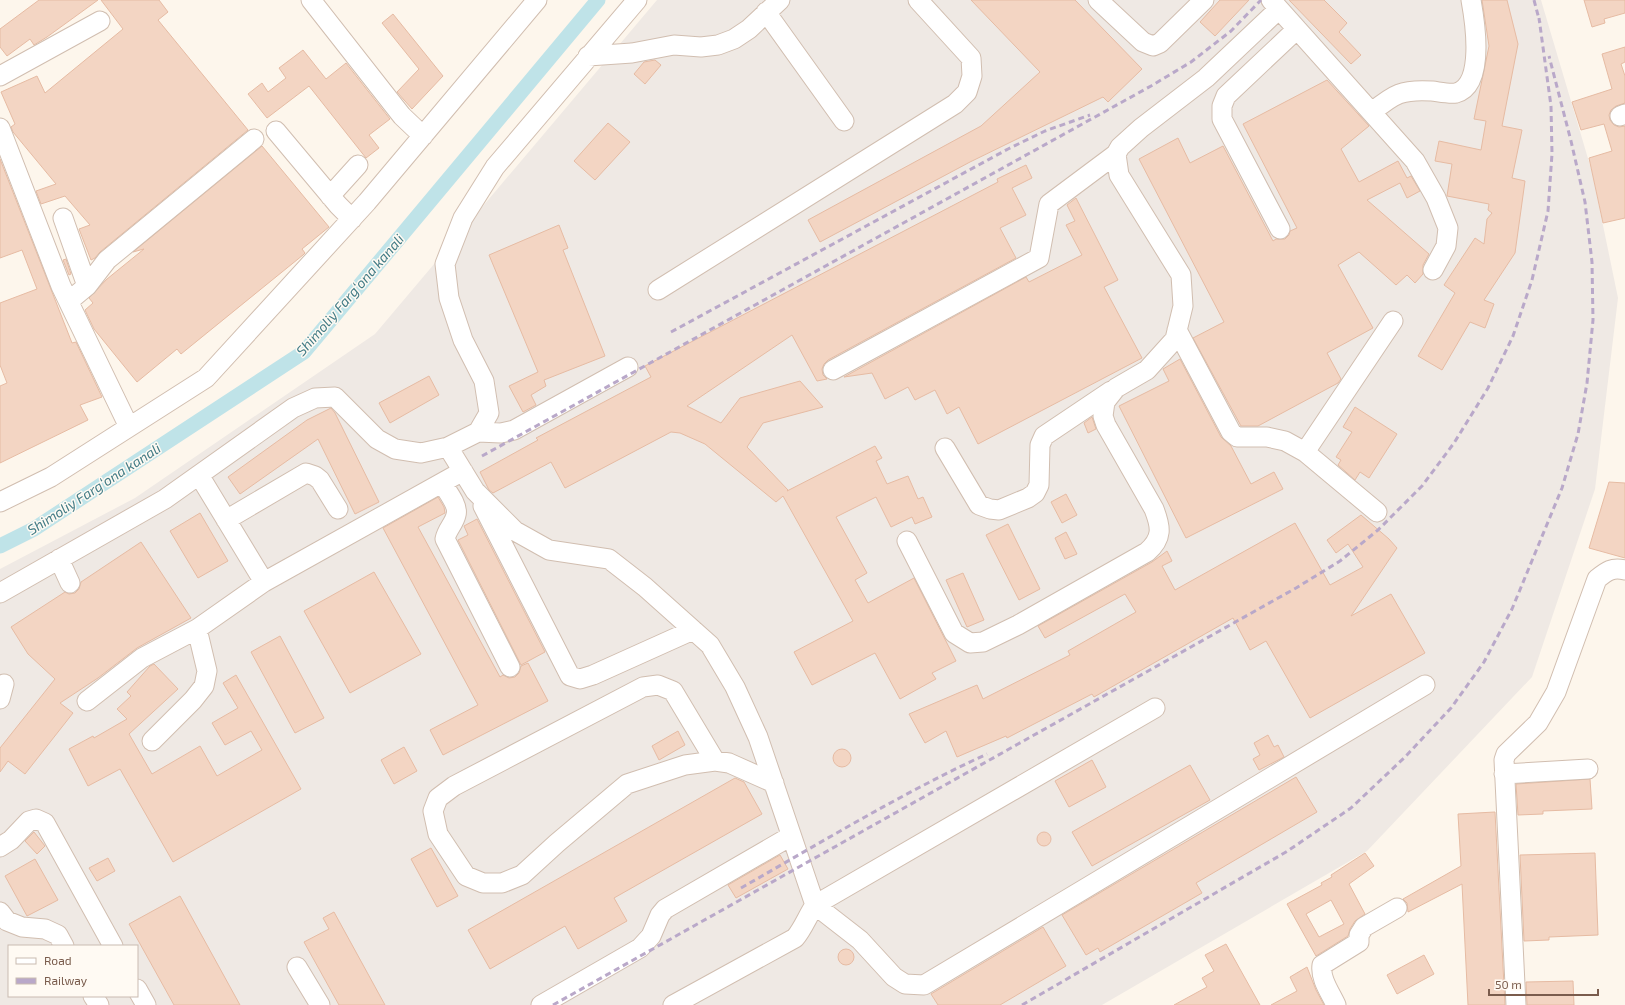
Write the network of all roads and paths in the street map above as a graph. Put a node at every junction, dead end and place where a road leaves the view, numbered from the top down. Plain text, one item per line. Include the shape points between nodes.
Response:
1 (311, 0) edge
2 (538, 0) edge
3 (636, 0) edge
4 (918, 0) edge
5 (1098, 0) edge
6 (1204, 0) edge
7 (1471, 0) edge
8 (1275, 4) edge
9 (773, 6) edge
10 (100, 20) dead end
11 (1297, 29) junction
12 (588, 56) junction
13 (0, 76) edge
14 (1372, 112) junction
15 (844, 120) dead end
16 (0, 128) edge
17 (276, 131) dead end
18 (423, 136) junction
19 (254, 139) dead end
20 (1116, 154) junction
21 (358, 165) dead end
22 (330, 196) junction
23 (63, 218) dead end
24 (352, 219) junction
25 (1280, 229) dead end
26 (1433, 270) dead end
27 (87, 286) junction
28 (658, 290) dead end
29 (69, 302) junction
30 (1393, 321) dead end
31 (1177, 330) junction
32 (628, 367) dead end
33 (832, 370) dead end
34 (1116, 388) junction
35 (129, 427) junction
36 (478, 432) junction
37 (448, 447) junction
38 (945, 448) dead end
39 (1305, 452) junction
40 (463, 471) junction
41 (199, 475) junction
42 (442, 483) junction
43 (475, 491) junction
44 (0, 502) edge
45 (338, 510) dead end
46 (1377, 512) dead end
47 (226, 520) junction
48 (907, 541) dead end
49 (59, 559) junction
50 (1625, 570) edge
51 (264, 582) junction
52 (70, 583) dead end
53 (0, 593) edge
54 (196, 628) junction
55 (693, 630) junction
56 (510, 667) dead end
57 (1425, 686) dead end
58 (87, 701) dead end
59 (1155, 708) dead end
60 (152, 741) dead end
61 (715, 761) junction
62 (1588, 769) dead end
63 (1504, 774) junction
64 (774, 783) junction
65 (791, 836) junction
66 (0, 847) edge
67 (815, 905) junction
68 (1397, 908) dead end
69 (0, 912) edge
70 (63, 945) edge
71 (112, 945) edge
72 (297, 967) dead end
73 (138, 991) edge
74 (146, 1005) edge
75 (320, 1005) edge
76 (541, 1005) edge
77 (673, 1005) edge
78 (1336, 1005) edge
79 (1516, 1005) edge

1 - 18 street via 402,116
2 - 18 street
3 - 12 street
4 - 28 street via 971,58 972,76 967,92 955,104
5 - 6 street via 1143,42 1153,46 1160,43
7 - 14 street via 1476,26 1476,56 1470,82 1464,90 1455,93 1406,91 1392,96
8 - 11 street
8 - 20 street via 1206,78 1140,128
9 - 12 street via 749,29 734,39 718,45 674,45 632,53
9 - 15 street
10 - 13 street
11 - 14 street
11 - 25 street via 1226,96 1222,106 1222,119
12 - 36 street via 495,167 463,218 445,264 449,298 463,340 484,381 489,413
14 - 26 street via 1415,161 1436,198 1448,228 1446,246
16 - 29 street via 60,286
17 - 22 street
18 - 24 street
19 - 27 street via 108,260
20 - 31 street via 1119,175 1181,275 1183,306
20 - 33 street via 1049,204 1039,258
21 - 22 street
22 - 24 street
23 - 27 street
24 - 35 street via 206,378
27 - 29 street
29 - 35 street
30 - 39 street
31 - 34 street via 1175,339 1147,370
31 - 39 street via 1231,432 1237,437 1267,437 1285,441
32 - 36 street via 514,430 501,433
34 - 38 street via 1044,436 1040,445 1039,485 1035,493 999,510 979,505
34 - 48 street via 1105,402 1103,416 1154,509 1159,523 1159,535 1154,546 1147,552 1018,625 984,642 970,643 954,633
35 - 44 street via 51,477
36 - 37 street
37 - 40 street
37 - 41 street via 421,453 395,449 377,439 335,397 315,398 292,408
39 - 46 street
40 - 42 street
40 - 43 street
41 - 47 street
41 - 49 street via 164,499
42 - 51 street
42 - 56 street via 456,507 456,515 446,530 445,539
43 - 55 street via 515,531 548,550 609,559
43 - 55 street via 570,676 580,679 593,675
45 - 47 street via 320,480 306,473
47 - 51 street
49 - 52 street
49 - 53 street
50 - 63 street via 1610,569 1597,579 1556,692 1538,723 1506,754
51 - 54 street
54 - 58 street via 142,658
54 - 60 street via 207,671 204,686
55 - 64 street via 710,646 735,687 758,737
57 - 67 street via 924,985 905,984 894,977 860,940
59 - 67 street
61 - 61 street via 685,765 627,784 522,875 502,883 483,884 466,876 438,834 433,811 438,798 454,786 643,686 658,685 673,690
61 - 64 street via 729,763
62 - 63 street
63 - 79 street
64 - 65 street
65 - 67 street
65 - 76 street via 665,909 651,936 640,948
66 - 71 street via 11,840 29,821 36,819 44,823
67 - 77 street via 795,938
68 - 78 street via 1364,927 1359,934 1359,942 1322,965 1324,982
69 - 70 street via 8,920 22,927 45,929 58,936
72 - 75 street
73 - 74 street

